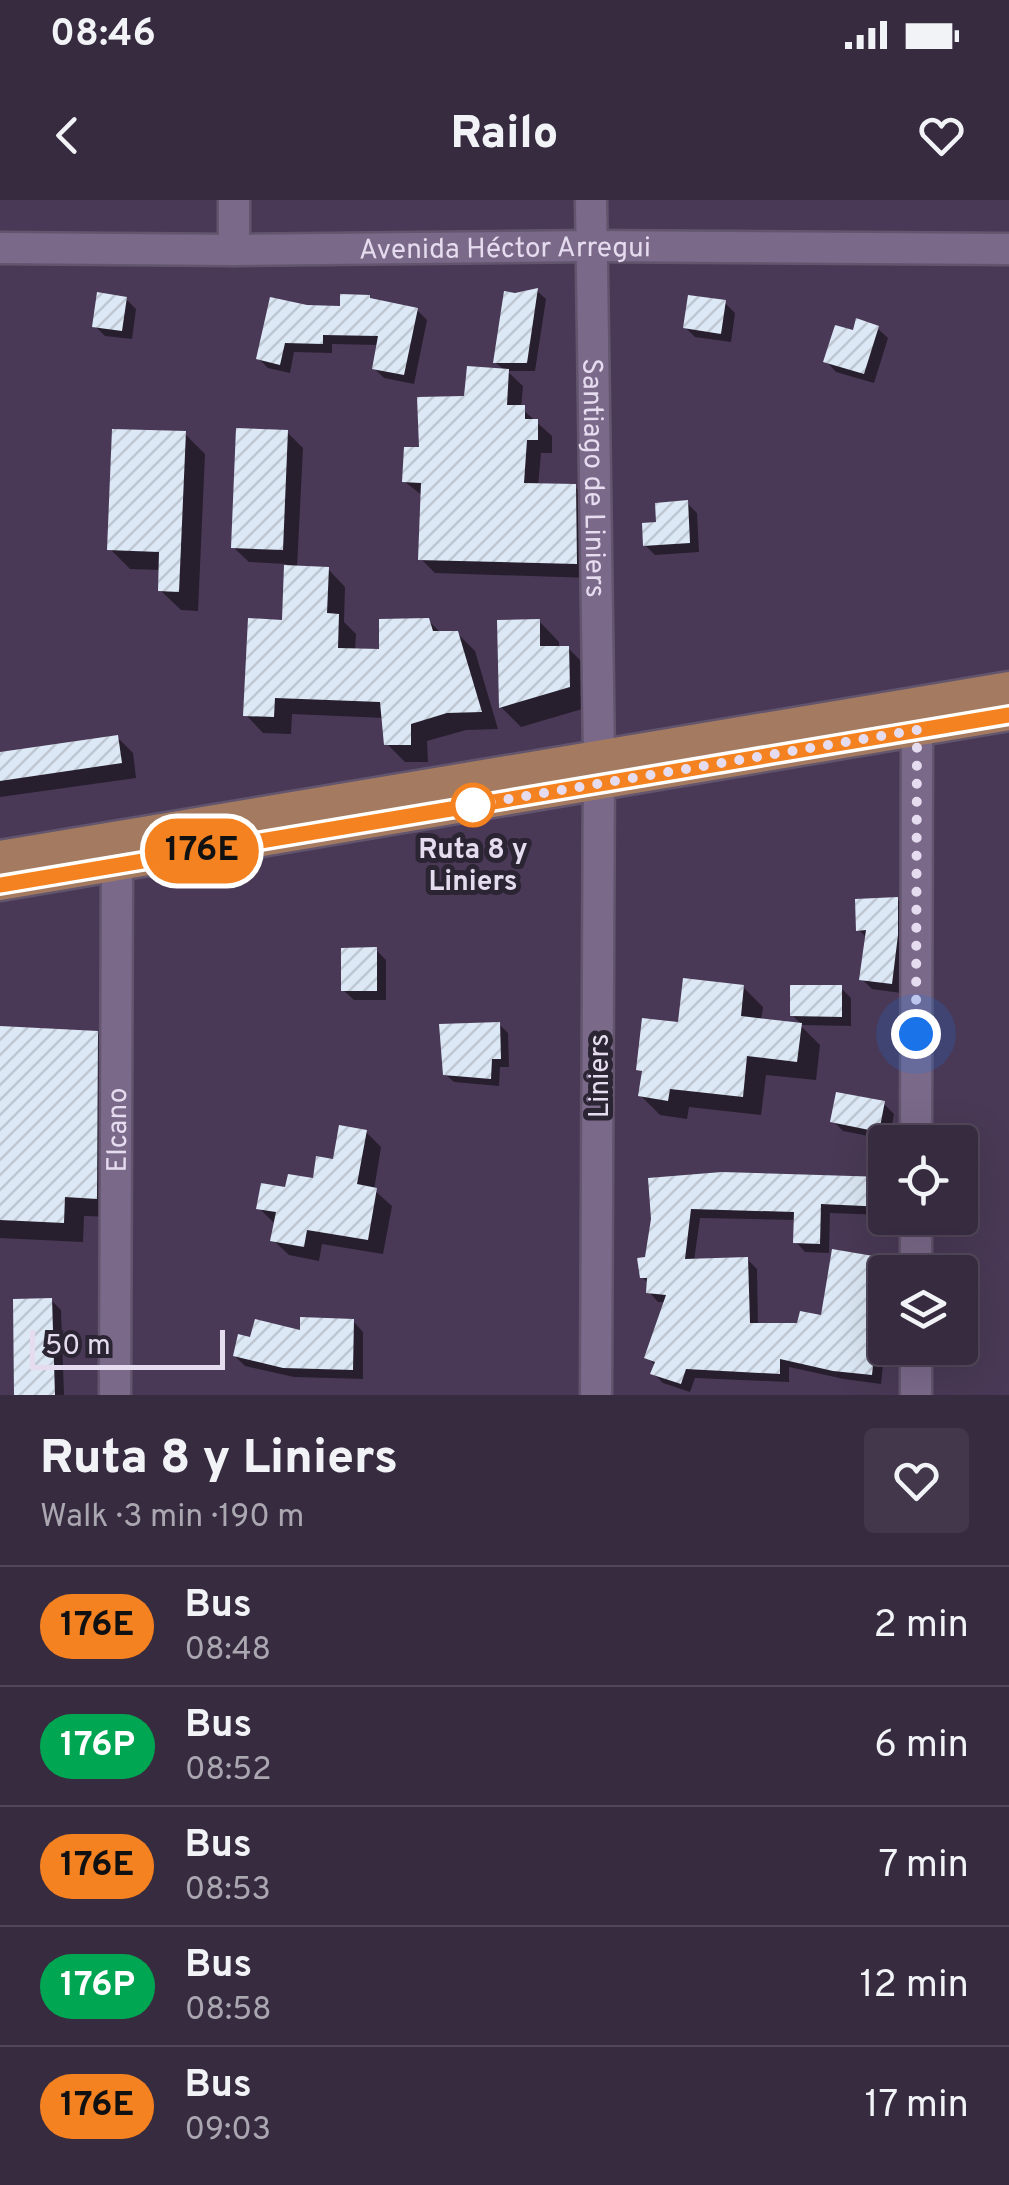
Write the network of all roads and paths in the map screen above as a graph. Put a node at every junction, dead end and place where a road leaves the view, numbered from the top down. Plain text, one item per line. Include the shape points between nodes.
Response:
1 (234, 200) edge
2 (590, 200) edge
3 (590, 246) junction
4 (0, 248) edge
5 (1009, 249) edge
6 (234, 250) junction
7 (1009, 687) edge
8 (1009, 714) edge
9 (917, 730) junction
10 (599, 770) junction
11 (0, 856) edge
12 (118, 866) junction
13 (0, 885) edge
14 (916, 1125) edge
15 (916, 1365) edge
16 (115, 1395) edge
17 (596, 1395) edge
18 (916, 1395) edge

1 - 6 street
2 - 3 street, Santiago de Liniers
3 - 5 street, Avenida Héctor Arregui
3 - 6 street, Avenida Héctor Arregui
3 - 10 street, Santiago de Liniers
4 - 6 street, Avenida Héctor Arregui
7 - 10 main road
8 - 9 main road
9 - 10 main road
9 - 14 street
10 - 11 main road
10 - 12 main road
10 - 17 street, Liniers
12 - 13 main road
12 - 16 street, Elcano
15 - 18 street

